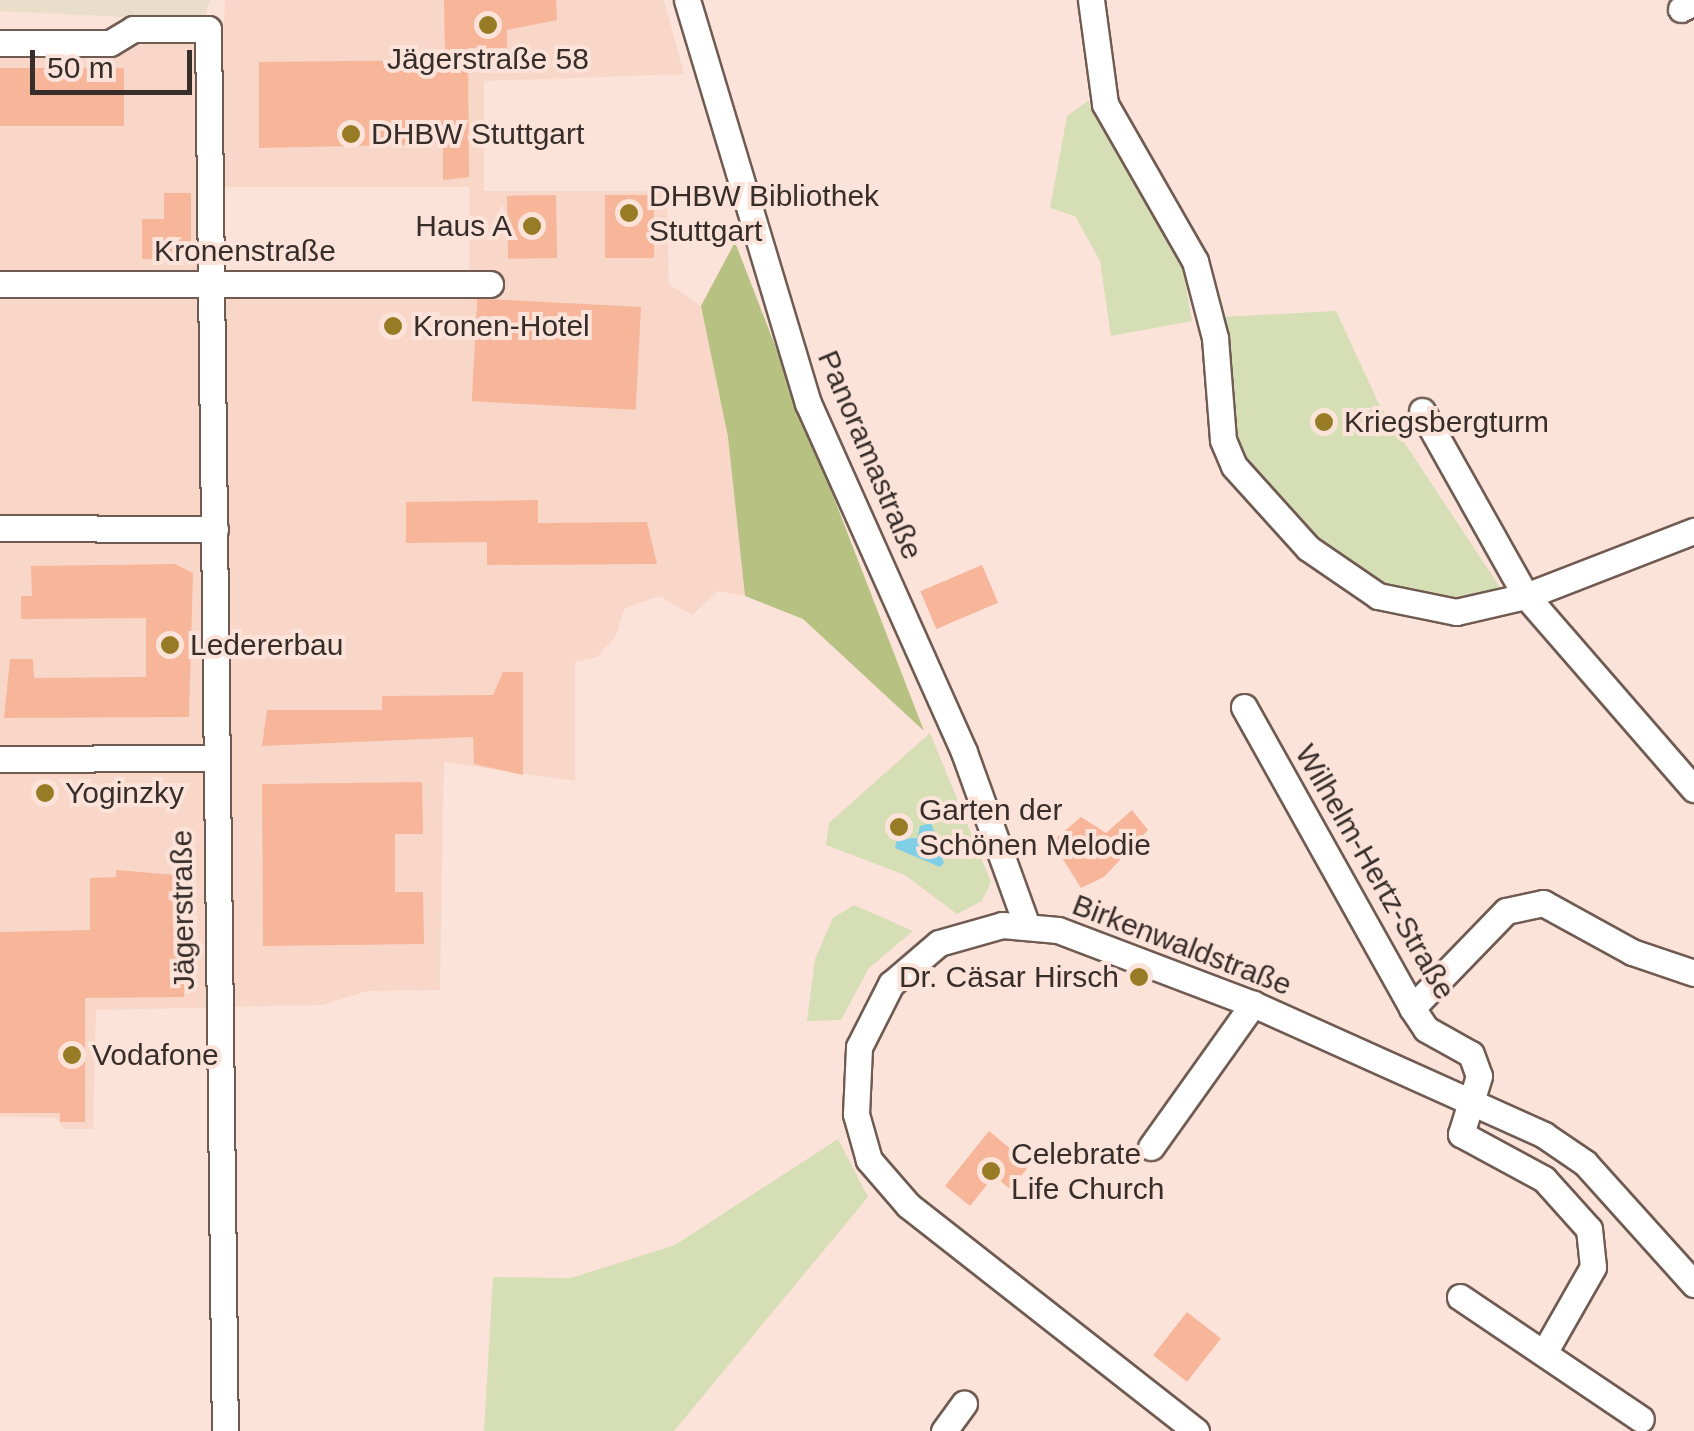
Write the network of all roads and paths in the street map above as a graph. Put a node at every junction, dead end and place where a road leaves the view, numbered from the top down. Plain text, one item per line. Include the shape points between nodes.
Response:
1 (1091, 0) edge
2 (689, 2) edge
3 (0, 43) edge
4 (0, 284) edge
5 (214, 284) junction
6 (490, 284) dead end
7 (1422, 412) dead end
8 (0, 528) edge
9 (215, 529) junction
10 (1694, 532) edge
11 (1526, 596) junction
12 (1244, 707) dead end
13 (212, 758) junction
14 (0, 759) edge
15 (1694, 789) edge
16 (1026, 923) junction
17 (1694, 973) edge
18 (1253, 1004) junction
19 (1412, 1008) junction
20 (1466, 1105) junction
21 (1151, 1147) dead end
22 (1694, 1284) edge
23 (1460, 1298) dead end
24 (1544, 1350) junction
25 (964, 1403) dead end
26 (1641, 1419) dead end
27 (225, 1431) edge
28 (944, 1431) edge
29 (1196, 1431) edge

1 - 11 street via 1106,104 1195,261 1234,466 1308,548 1378,596 1456,612
2 - 16 street, Panoramastraße via 808,403 964,752
3 - 5 street, Jägerstraße via 110,43 133,29 208,29
4 - 5 street, Kronenstraße
5 - 6 street, Kronenstraße
5 - 9 street, Jägerstraße
7 - 11 street
8 - 9 street
9 - 13 street, Jägerstraße
10 - 11 street
11 - 15 street
12 - 19 street, Wilhelm-Hertz-Straße
13 - 14 street
13 - 27 street, Jägerstraße
16 - 18 street, Birkenwaldstraße
16 - 29 street, Birkenwaldstraße via 939,943 891,984 859,1047 860,1136 878,1174 908,1205
17 - 19 street via 1632,952 1543,903 1506,910
18 - 20 street, Birkenwaldstraße
18 - 21 street
19 - 20 street, Wilhelm-Hertz-Straße via 1426,1029 1471,1054 1478,1076
20 - 22 street, Birkenwaldstraße via 1565,1146
20 - 24 street via 1461,1134 1544,1179 1589,1230 1594,1268
23 - 24 street
24 - 26 street
25 - 28 street

